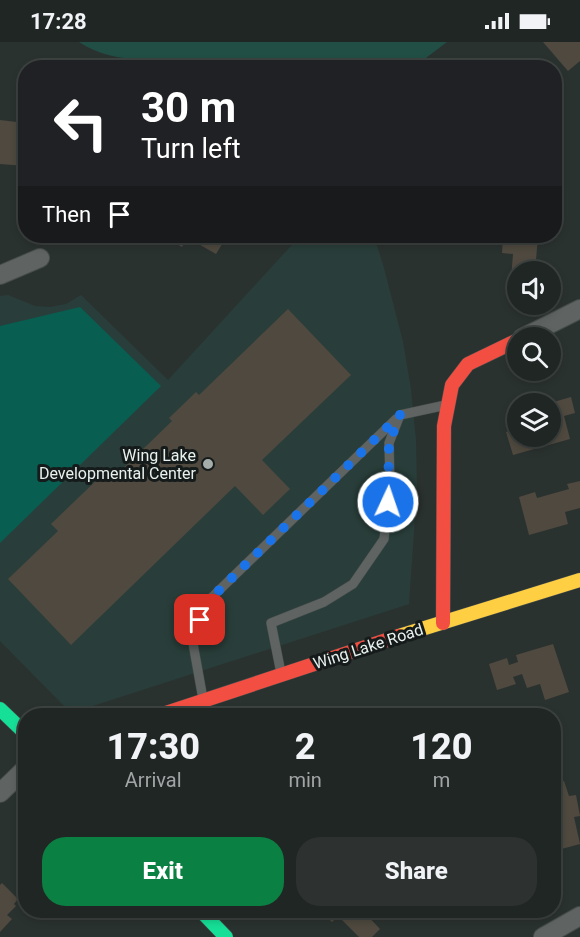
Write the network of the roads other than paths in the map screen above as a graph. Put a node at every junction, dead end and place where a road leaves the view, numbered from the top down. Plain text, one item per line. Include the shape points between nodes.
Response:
1 (40, 258) dead end
2 (0, 275) edge
3 (580, 309) edge
4 (544, 327) edge
5 (507, 345) edge
6 (447, 404) junction
7 (400, 415) junction
8 (580, 580) edge
9 (442, 622) junction
10 (281, 675) junction
11 (204, 702) junction
12 (184, 708) edge
13 (0, 709) edge
14 (18, 726) edge
15 (18, 776) edge
16 (0, 793) edge
17 (580, 916) edge
18 (208, 918) edge
19 (226, 937) edge
20 (543, 937) edge

1 - 2 street
3 - 4 street
5 - 6 street via 468,364 452,385
6 - 7 lane
6 - 9 street
7 - 10 lane via 389,443 390,483 384,539 353,584 324,602 271,622
7 - 11 lane via 207,602 192,638
8 - 9 street, Wing Lake Road
9 - 10 street, Wing Lake Road
10 - 11 street, Wing Lake Road
11 - 12 street, Wing Lake Road
13 - 14 street
15 - 16 street
17 - 20 street
18 - 19 street

